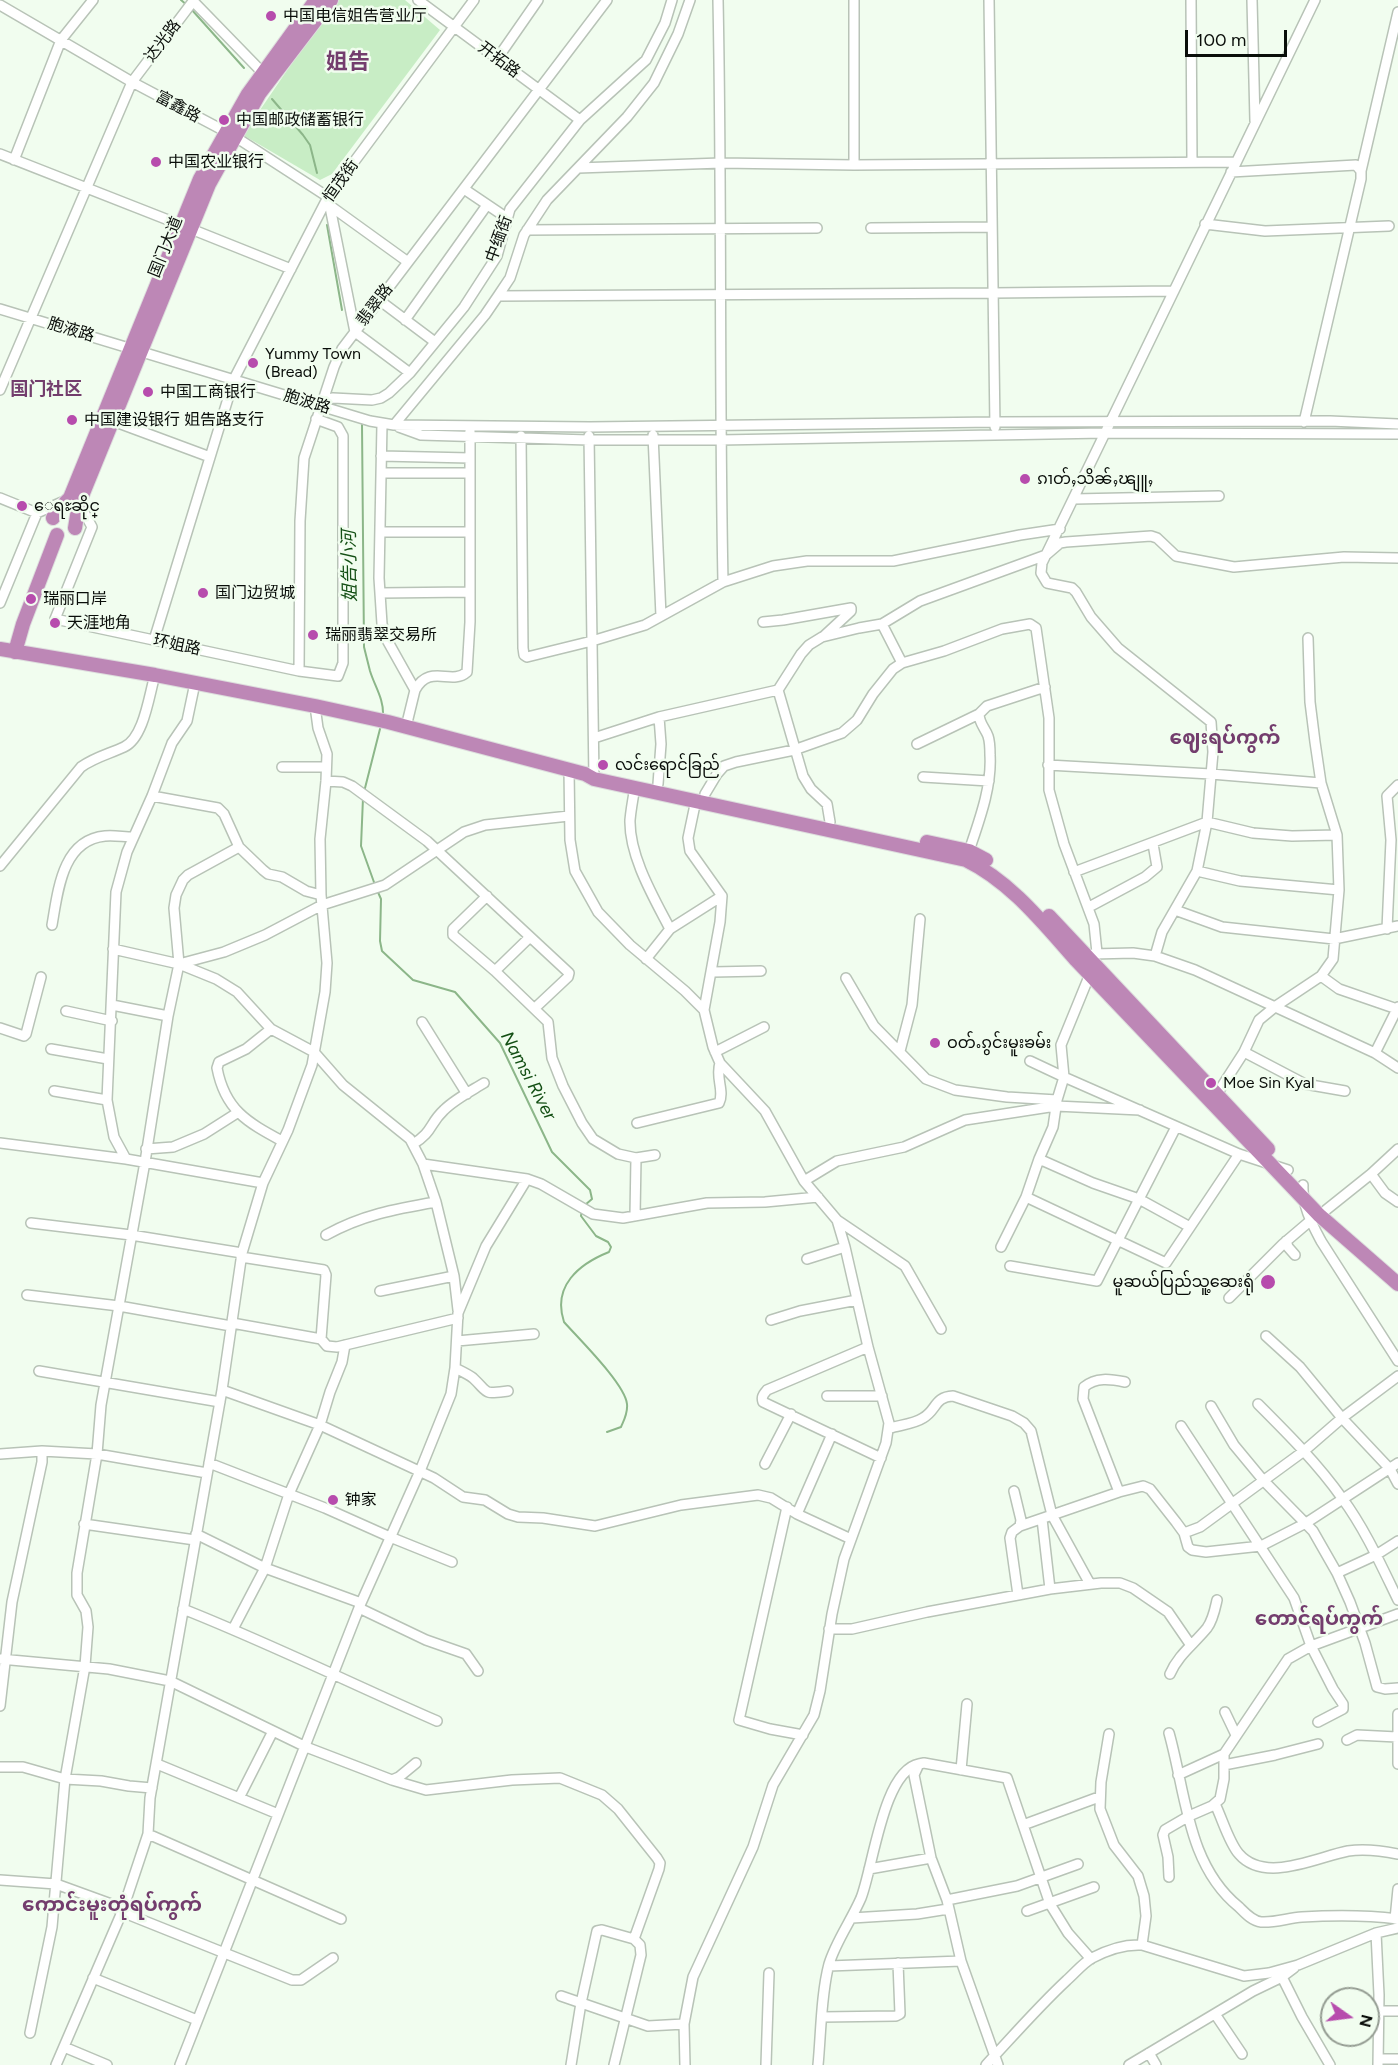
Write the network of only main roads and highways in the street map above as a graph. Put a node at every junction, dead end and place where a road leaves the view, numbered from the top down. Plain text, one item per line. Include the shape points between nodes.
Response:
1 (316, 0) edge
2 (331, 0) edge
3 (230, 134) junction
4 (137, 350) junction
5 (74, 500) junction
6 (53, 518) junction
7 (75, 528) junction
8 (57, 535) junction
9 (0, 649) edge
10 (15, 652) junction
11 (591, 774) junction
12 (701, 797) junction
13 (1215, 1098) junction
14 (1303, 1191) junction
15 (1398, 1272) edge
16 (1398, 1284) edge

1 - 3 highway, 国门大道 via 262,72
2 - 3 highway, 国门大道
3 - 4 highway, 国门大道 via 186,227
4 - 5 highway, 国门大道
4 - 5 highway, 国门大道 via 113,422
5 - 6 highway, 国门大道
5 - 7 highway, 国门大道
6 - 7 highway via 59,513 70,514
6 - 8 highway via 51,526
7 - 8 highway via 67,536
8 - 10 highway
9 - 10 highway
10 - 11 highway via 315,706
11 - 12 highway via 658,784
11 - 12 highway via 634,787
12 - 13 highway via 966,860 983,868 1041,921
12 - 13 highway via 969,851 988,861 1091,954
13 - 14 highway via 1288,1170
13 - 14 highway via 1273,1167
14 - 15 highway
14 - 16 highway via 1319,1215

